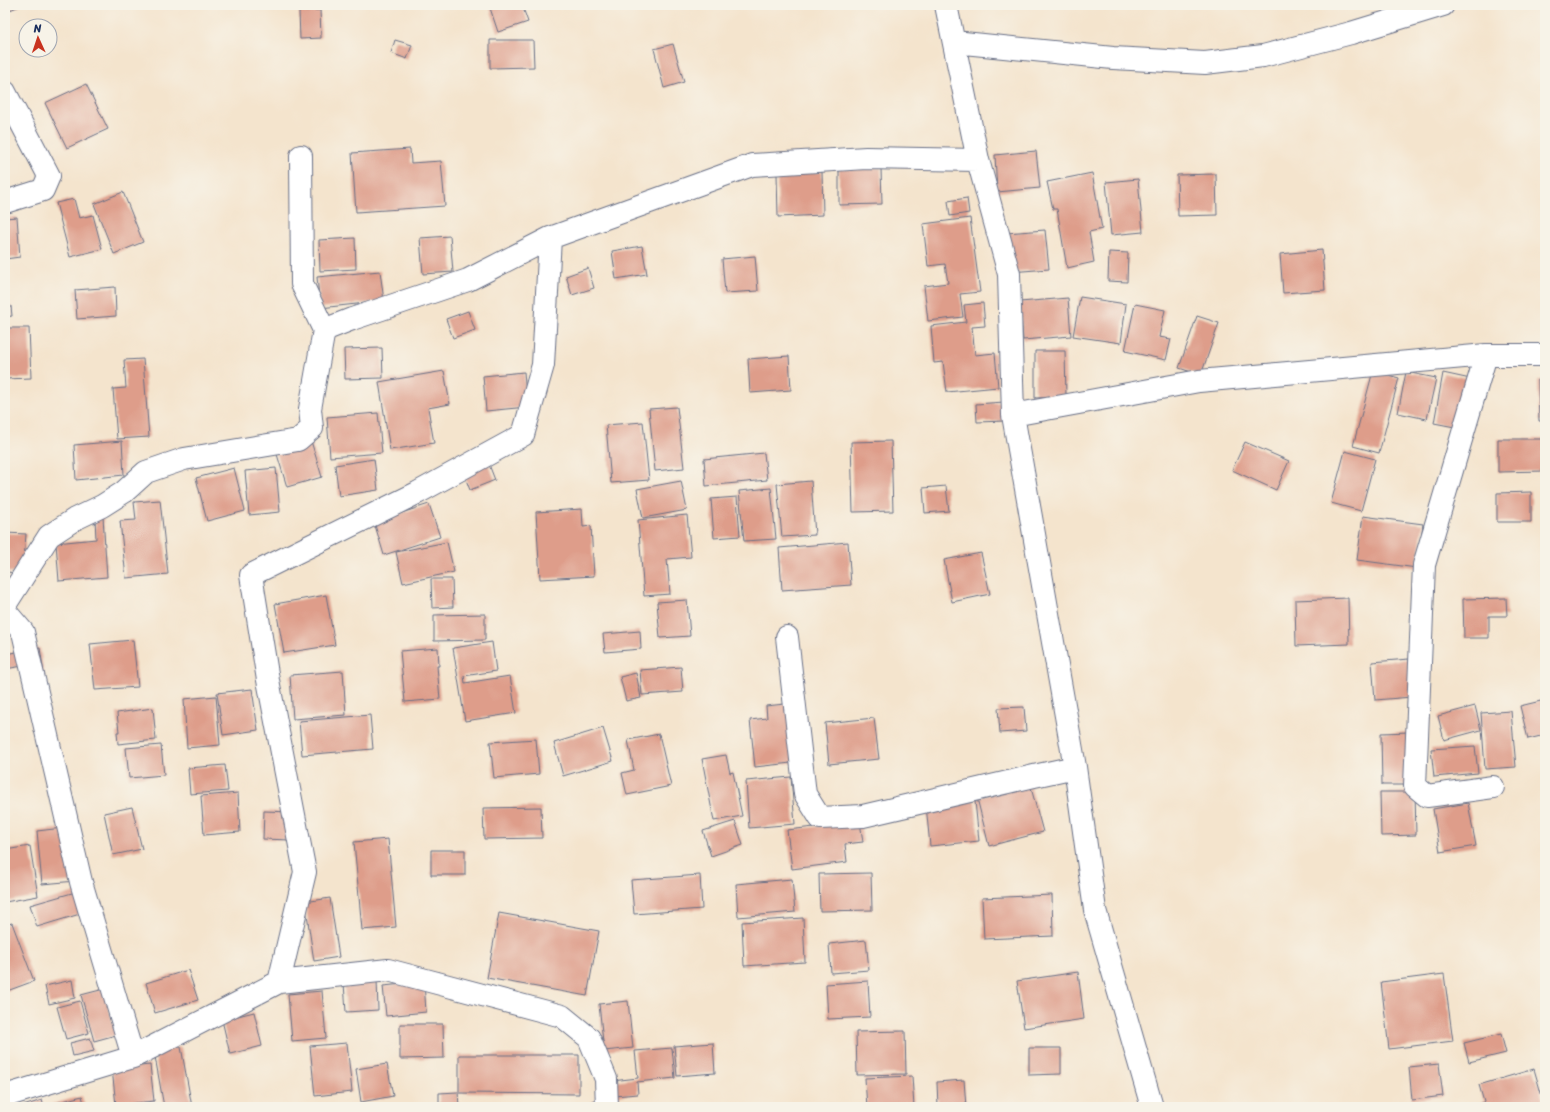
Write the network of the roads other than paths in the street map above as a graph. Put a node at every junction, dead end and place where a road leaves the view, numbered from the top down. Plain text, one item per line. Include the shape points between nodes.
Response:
1 (946, 5) edge
2 (1443, 5) edge
3 (954, 42) junction
4 (5, 92) edge
5 (301, 156) dead end
6 (978, 160) junction
7 (5, 202) edge
8 (550, 238) junction
9 (324, 330) junction
10 (1486, 355) junction
11 (1545, 355) edge
12 (1013, 415) junction
13 (5, 605) edge
14 (5, 611) edge
15 (787, 637) dead end
16 (1075, 768) junction
17 (1493, 787) dead end
18 (279, 982) junction
19 (133, 1057) junction
20 (5, 1096) edge
21 (606, 1107) edge
22 (1152, 1107) edge

1 - 3 street
2 - 3 street via 1263,56 1205,63 1113,58
3 - 6 street
4 - 7 street via 50,176 43,190
5 - 9 street via 302,284
6 - 8 street via 866,158 752,165
6 - 12 street via 1009,274
8 - 9 street via 468,280
8 - 18 street via 543,364 523,435 417,493 251,575 268,680 305,872
9 - 13 street via 310,409 312,428 298,440 184,459 146,472 124,492 49,536
10 - 11 street
10 - 12 street via 1199,381
10 - 17 street via 1424,566 1415,786 1426,796
12 - 16 street
14 - 19 street via 23,632 81,882
15 - 16 street via 805,794 820,818 863,816
16 - 22 street via 1095,910
18 - 19 street
18 - 21 street via 388,970 562,1016 588,1038 606,1079
19 - 20 street

